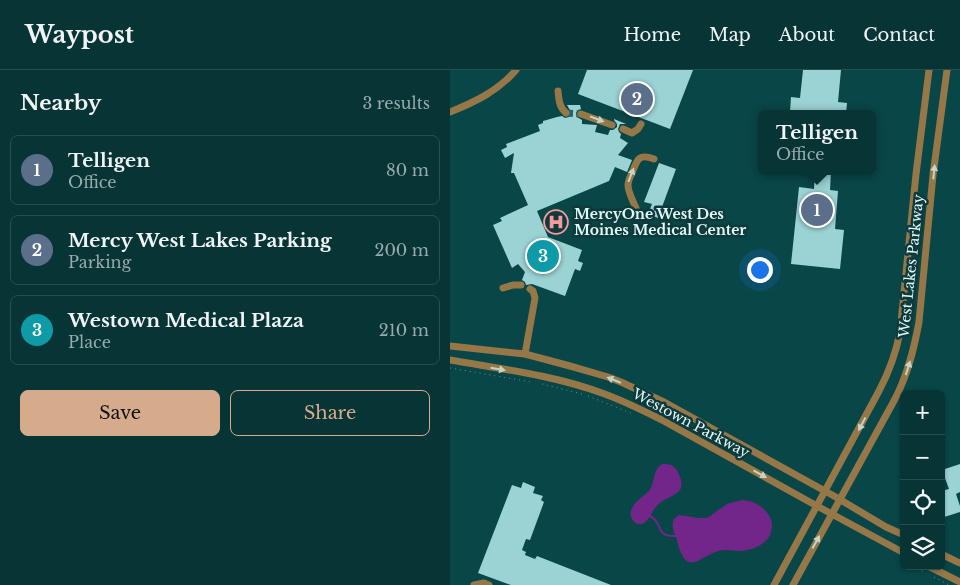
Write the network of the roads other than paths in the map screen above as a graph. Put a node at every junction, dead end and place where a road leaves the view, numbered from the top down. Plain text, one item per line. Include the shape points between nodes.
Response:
1 (516, 70) edge
2 (929, 70) edge
3 (947, 70) edge
4 (558, 91) dead end
5 (450, 112) edge
6 (566, 113) dead end
7 (581, 114) tunnel mouth
8 (641, 124) dead end
9 (612, 125) dead end
10 (623, 129) dead end
11 (654, 159) dead end
12 (636, 208) dead end
13 (521, 285) dead end
14 (503, 288) dead end
15 (530, 289) dead end
16 (450, 346) edge
17 (525, 354) junction
18 (450, 360) edge
19 (825, 491) junction
20 (840, 499) junction
21 (817, 506) junction
22 (832, 514) junction
23 (900, 533) edge
24 (900, 551) edge
25 (945, 556) edge
26 (960, 563) edge
27 (936, 570) edge
28 (960, 582) edge
29 (474, 585) edge
30 (488, 585) edge
31 (774, 585) edge
32 (792, 585) edge

1 - 5 street via 487,95
2 -> 19 street, West Lakes Parkway via 896,352 879,391
20 -> 3 street, West Lakes Parkway via 903,383 915,344
4 - 6 street via 560,106
7 -> 9 street
8 - 10 street via 632,133
12 -> 11 street via 628,183 640,157
13 - 14 street
15 - 17 street via 536,298
16 - 17 street, Westown Parkway
19 -> 17 street, Westown Parkway via 664,402 608,377
18 -> 21 street, Westown Parkway via 548,377 638,407
19 - 20 street, Westown Parkway
19 - 21 street, West Lakes Parkway
20 - 22 street, West Lakes Parkway
20 - 23 street, Westown Parkway
21 - 22 street, Westown Parkway
21 - 31 street, West Lakes Parkway
22 - 24 street, Westown Parkway
32 -> 22 street, West Lakes Parkway
25 - 26 street
27 - 28 street
29 - 30 street

